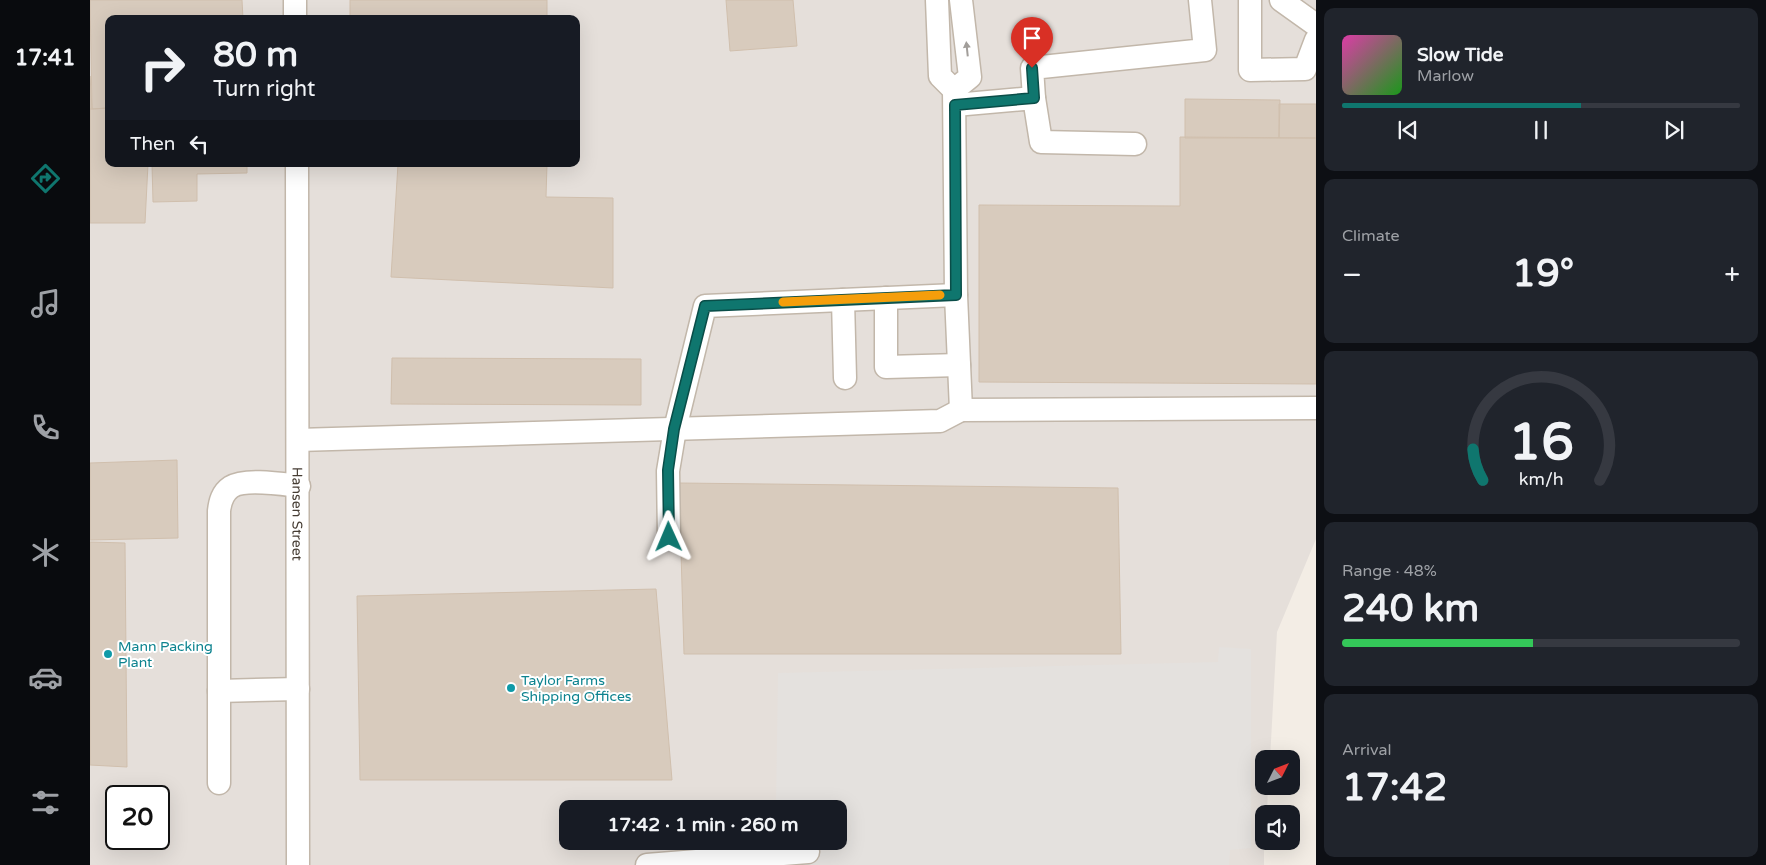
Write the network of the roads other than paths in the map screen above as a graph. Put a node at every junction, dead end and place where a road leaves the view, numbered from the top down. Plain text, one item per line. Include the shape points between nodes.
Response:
1 (295, 0) edge
2 (937, 0) edge
3 (961, 0) edge
4 (1200, 0) edge
5 (1250, 0) edge
6 (1280, 0) edge
7 (296, 15) edge
8 (1316, 25) edge
9 (1316, 40) edge
10 (954, 98) junction
11 (1034, 98) junction
12 (1135, 144) dead end
13 (297, 167) edge
14 (956, 295) junction
15 (886, 298) junction
16 (844, 300) junction
17 (959, 365) junction
18 (845, 378) dead end
19 (1316, 408) edge
20 (961, 410) junction
21 (674, 429) junction
22 (298, 440) junction
23 (298, 486) junction
24 (669, 537) dead end
25 (298, 689) junction
26 (219, 691) junction
27 (219, 783) dead end
28 (808, 852) dead end
29 (298, 865) edge
30 (647, 865) edge

1 - 7 street
2 - 10 street via 940,76
10 -> 3 street via 970,77
4 - 11 street via 1205,50 1032,68
5 - 9 street via 1250,70 1305,69
6 - 8 street
10 - 11 street
10 - 14 street
11 - 12 street via 1041,142
13 - 22 street, Hansen Street
14 - 15 street
14 - 17 street
15 - 16 street
15 - 17 street via 886,367
16 - 18 street
16 - 21 street via 705,306
17 - 20 street
19 - 20 street
20 - 21 street via 940,421
21 - 22 street
21 - 24 street via 668,470
22 - 23 street, Hansen Street
23 - 25 street, Hansen Street
23 - 26 street via 245,483 231,487 221,497
25 - 26 street
25 - 29 street, Hansen Street
26 - 27 street
28 - 30 street

